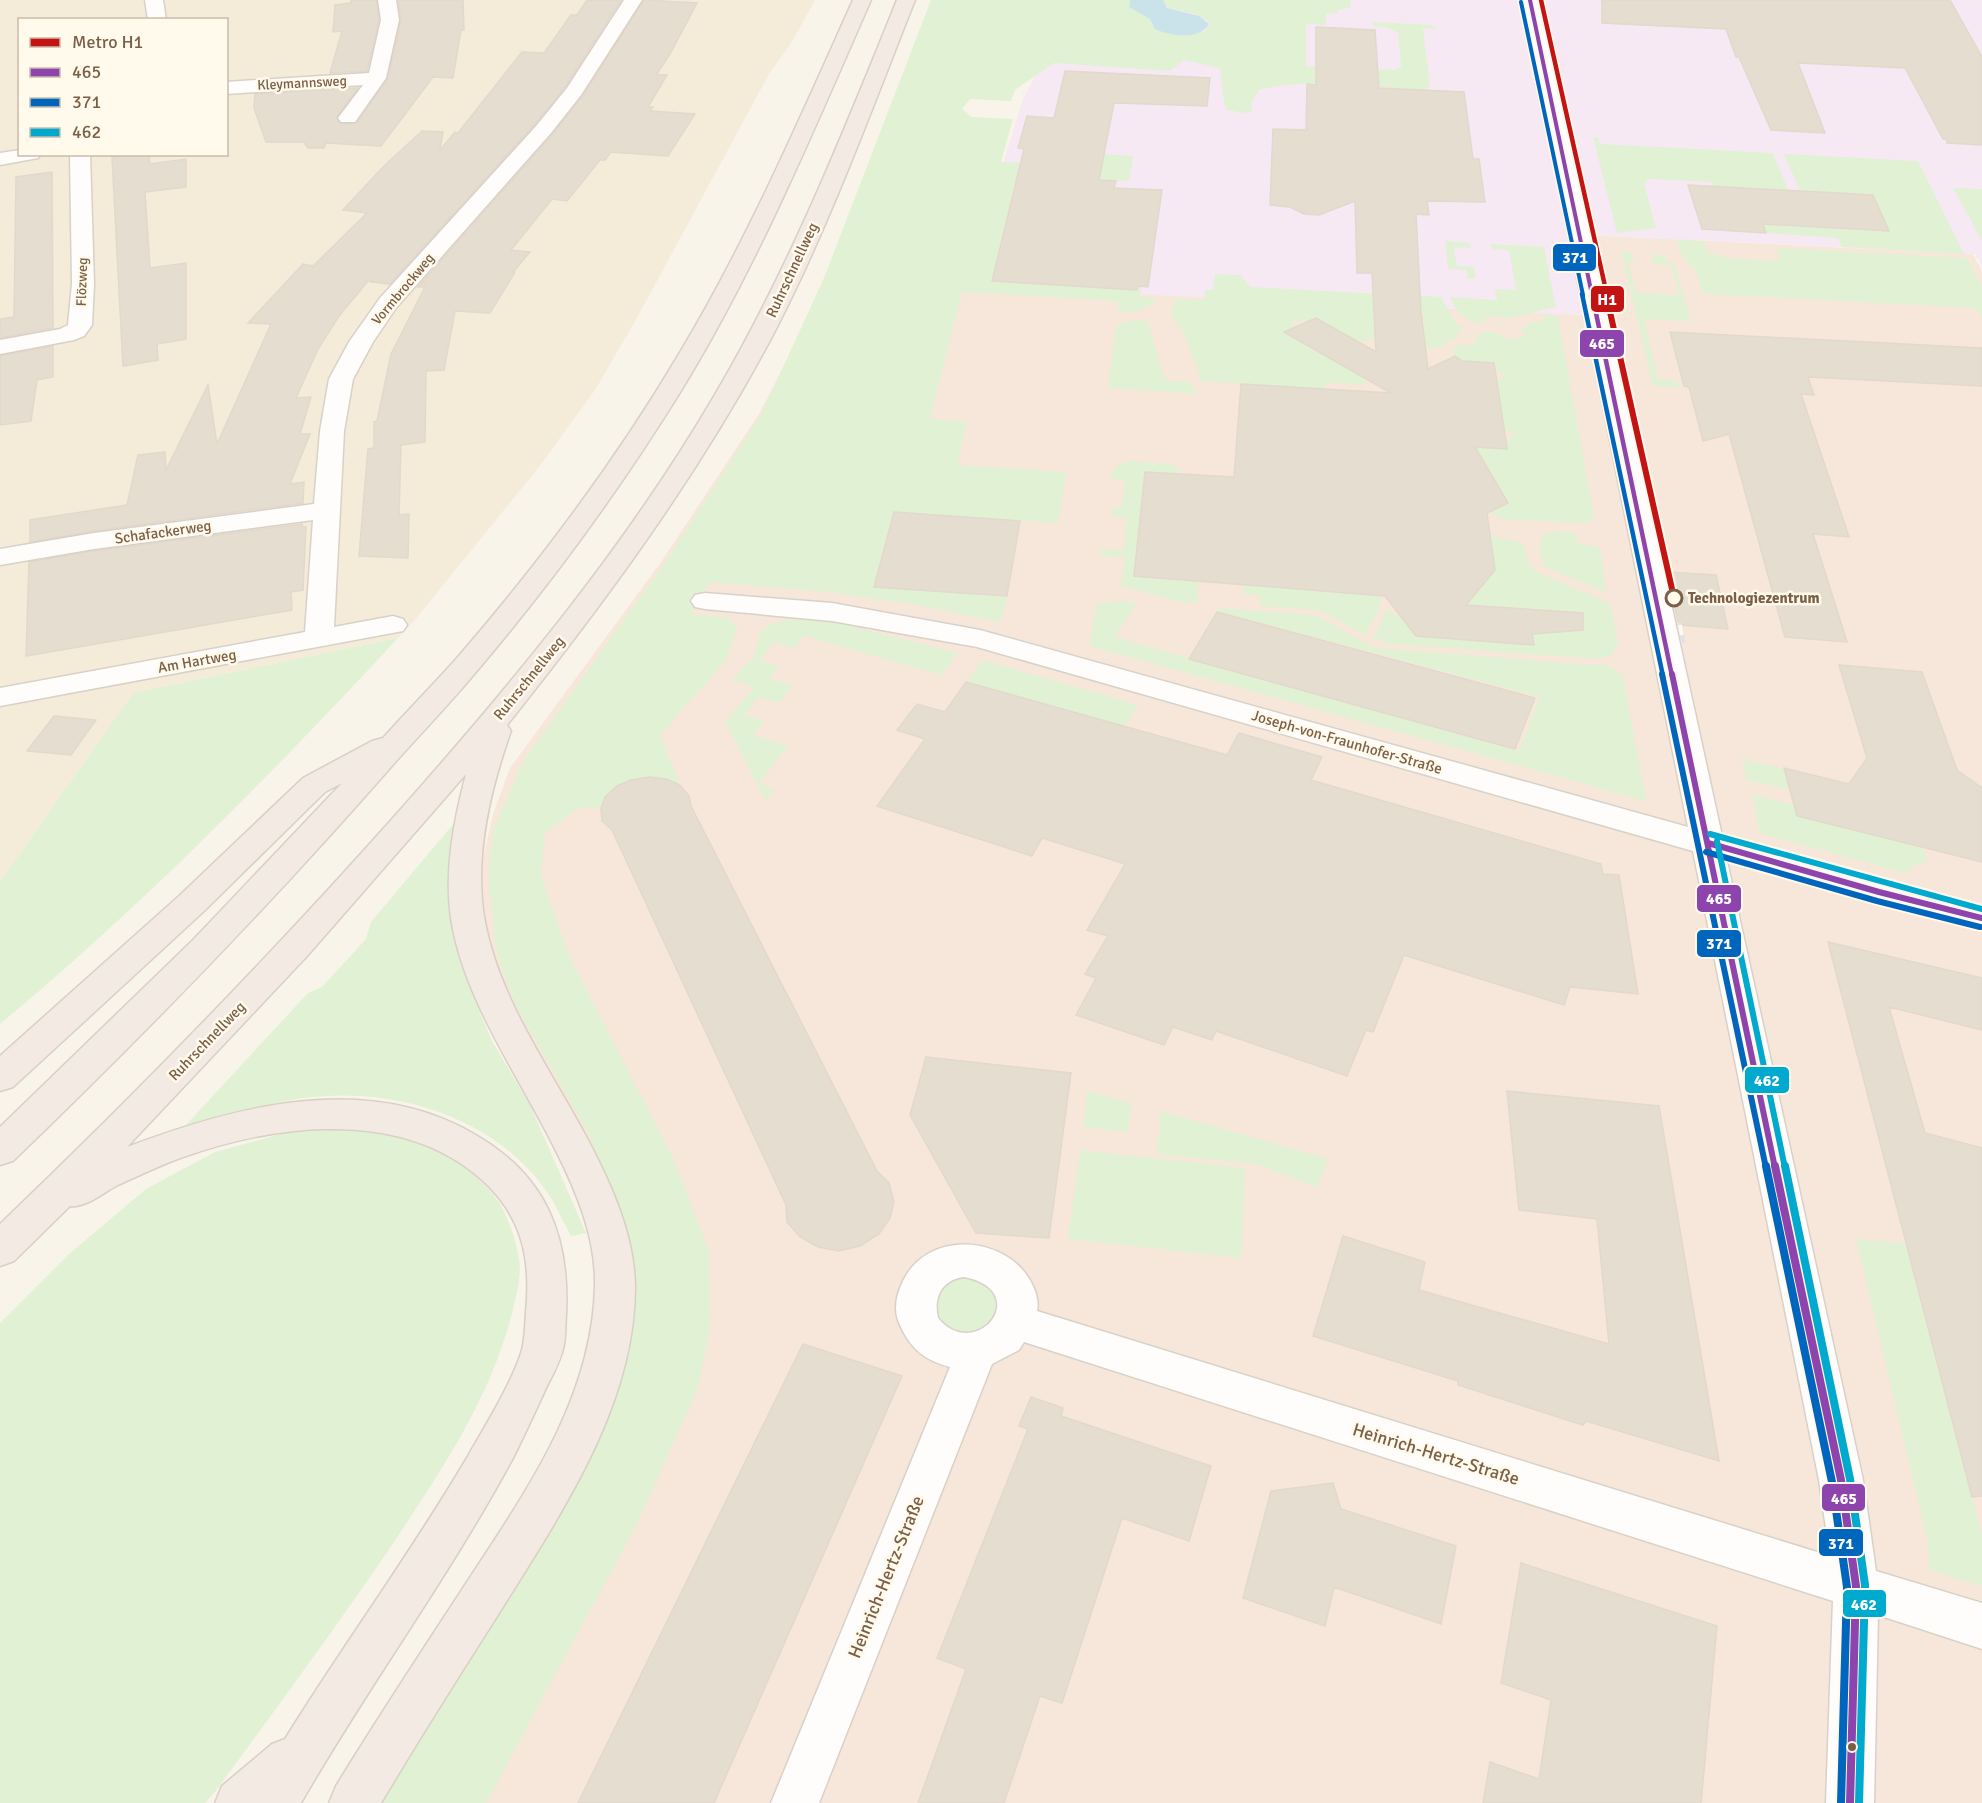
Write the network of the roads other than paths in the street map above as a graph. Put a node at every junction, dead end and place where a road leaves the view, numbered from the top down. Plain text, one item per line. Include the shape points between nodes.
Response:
1 (154, 0) edge
2 (387, 0) edge
3 (633, 0) edge
4 (862, 0) edge
5 (906, 0) edge
6 (1530, 0) edge
7 (157, 18) edge
8 (377, 78) junction
9 (228, 88) edge
10 (348, 118) dead end
11 (19, 156) edge
12 (80, 156) edge
13 (0, 159) edge
14 (0, 347) edge
15 (327, 510) junction
16 (0, 557) edge
17 (705, 601) dead end
18 (393, 625) dead end
19 (319, 638) junction
20 (0, 697) edge
21 (508, 705) junction
22 (400, 739) junction
23 (1708, 843) junction
24 (1982, 918) edge
25 (0, 1077) edge
26 (0, 1150) edge
27 (7, 1242) edge
28 (1016, 1322) junction
29 (977, 1351) junction
30 (1856, 1586) junction
31 (1982, 1626) edge
32 (306, 1746) junction
33 (239, 1803) edge
34 (274, 1803) edge
35 (352, 1803) edge
36 (795, 1803) edge
37 (1850, 1803) edge

1 - 7 street
2 - 8 street, Kleymannsweg via 390,20
3 - 15 street, Vormbrockweg via 574,91 544,129 388,303 361,342 341,379 332,431
4 - 22 highway via 747,250 652,417 532,584
5 - 21 highway, Ruhrschnellweg via 831,184 763,331 659,505
6 - 23 street
8 - 9 street, Kleymannsweg
8 - 10 street, Kleymannsweg
11 - 13 street
12 - 14 street, Flözweg via 83,273 80,325 66,335
15 - 16 street, Schafackerweg
15 - 19 street, Vormbrockweg
17 - 23 street, Joseph-von-Fraunhofer-Straße via 832,612 980,639
18 - 19 street, Am Hartweg
19 - 20 street, Am Hartweg
21 - 27 highway, Ruhrschnellweg via 325,916 199,1052
21 - 35 highway via 484,760 473,813 467,912 492,997 589,1181 607,1235 615,1280 612,1325 603,1370 551,1485
22 - 25 highway via 314,785 191,904
22 - 26 highway via 296,856
23 - 24 street, Joseph-von-Fraunhofer-Straße
23 - 30 street via 1841,1480
27 - 32 highway via 70,1192 151,1154 246,1126 320,1114 396,1120 456,1142 512,1184 534,1220 548,1281 539,1358 507,1431 428,1562
28 - 29 street via 1006,1336
28 - 29 street via 1016,1288 994,1266 964,1260 946,1263 931,1272 914,1303 916,1320 924,1334 954,1350
28 - 30 street, Heinrich-Hertz-Straße
29 - 36 street, Heinrich-Hertz-Straße
30 - 31 street, Heinrich-Hertz-Straße
30 - 37 street
32 - 33 highway
32 - 34 highway

